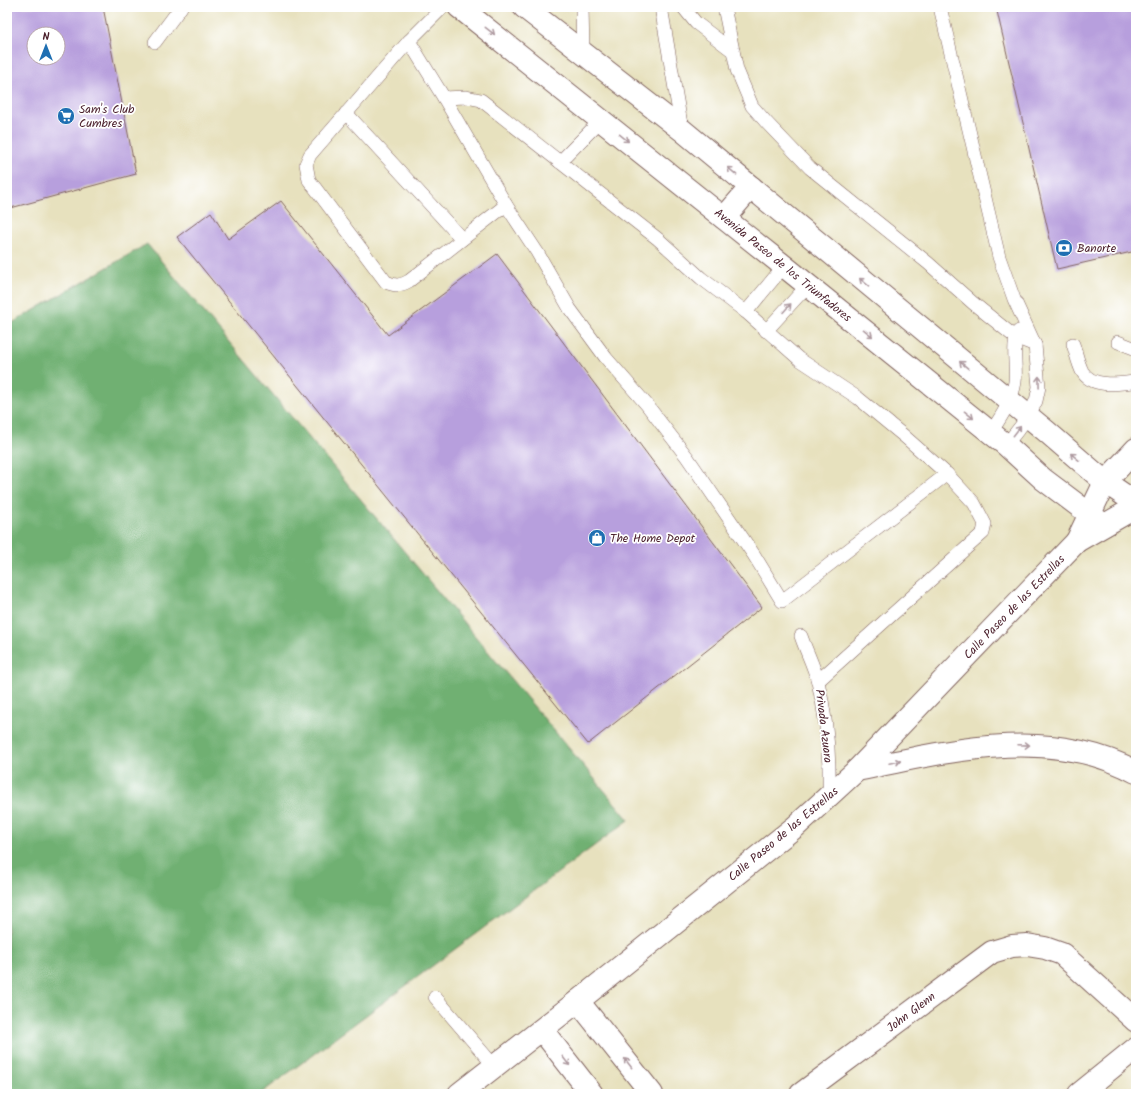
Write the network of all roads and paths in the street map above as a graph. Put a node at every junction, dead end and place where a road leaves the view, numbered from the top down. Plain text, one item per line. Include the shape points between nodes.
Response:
1 (181, 7) edge
2 (443, 7) edge
3 (459, 7) edge
4 (582, 7) edge
5 (661, 7) edge
6 (683, 7) edge
7 (724, 7) edge
8 (940, 7) edge
9 (532, 10) edge
10 (409, 41) junction
11 (155, 42) dead end
12 (733, 51) junction
13 (583, 54) junction
14 (444, 98) junction
15 (346, 113) junction
16 (601, 120) junction
17 (682, 130) junction
18 (560, 162) junction
19 (751, 188) junction
20 (506, 205) junction
21 (724, 218) junction
22 (462, 239) junction
23 (784, 266) junction
24 (808, 285) junction
25 (746, 312) junction
26 (1025, 320) junction
27 (766, 331) junction
28 (1015, 337) junction
29 (1118, 342) dead end
30 (1073, 344) dead end
31 (1034, 345) junction
32 (1136, 348) edge
33 (1136, 380) edge
34 (1009, 402) junction
35 (1028, 417) junction
36 (998, 439) junction
37 (1136, 450) edge
38 (947, 474) junction
39 (1105, 482) junction
40 (1136, 503) edge
41 (1136, 506) edge
42 (1097, 520) junction
43 (801, 636) dead end
44 (818, 681) junction
45 (857, 770) junction
46 (1136, 772) edge
47 (829, 796) junction
48 (435, 997) dead end
49 (578, 1001) junction
50 (1136, 1021) edge
51 (542, 1030) junction
52 (1136, 1048) edge
53 (495, 1067) junction
54 (459, 1094) edge
55 (592, 1094) edge
56 (652, 1094) edge
57 (801, 1094) edge
58 (1079, 1094) edge

1 - 11 lane
2 - 10 lane
3 -> 16 street, Avenida Paseo de los Triunfadores
4 - 13 lane
5 - 17 lane
6 - 12 lane via 696,23
7 - 12 lane
8 - 26 lane via 999,257 1014,299
9 - 13 street
10 - 14 lane
10 - 15 lane
12 - 28 lane via 737,70 752,106 799,157
13 - 17 street
14 - 18 lane via 466,97 482,100
14 - 20 lane
15 - 22 lane
15 - 22 lane via 310,155 306,172 309,180 386,282 402,286
16 - 18 lane
16 -> 21 street, Avenida Paseo de los Triunfadores
19 -> 17 street
18 - 25 lane
19 - 21 street
34 -> 19 street
20 - 22 lane
20 - 38 lane via 570,309 606,358 687,457 782,601
21 - 23 street, Avenida Paseo de los Triunfadores
23 - 24 street, Avenida Paseo de los Triunfadores
23 - 25 lane
27 -> 24 lane
24 -> 36 street, Avenida Paseo de los Triunfadores
25 - 27 lane
26 - 28 lane
26 - 31 lane
27 - 38 lane via 799,359 858,398
28 - 31 lane
28 - 34 lane via 1015,383
29 - 32 lane
30 - 33 lane via 1082,372 1093,380 1112,386
35 -> 31 lane via 1036,401 1039,387
34 - 35 street
34 - 36 lane
36 -> 35 lane
39 -> 35 street
36 - 42 street, Avenida Paseo de los Triunfadores via 1043,479
37 - 39 street, Calle Paseo de las Estrellas
38 - 44 lane via 974,504 984,524 983,533
39 - 40 street
39 - 42 street, Calle Paseo de las Estrellas
41 - 42 street
42 - 45 street, Calle Paseo de las Estrellas
43 - 44 lane, Privada Azuara
44 - 47 lane, Privada Azuara via 830,757
45 -> 46 street via 948,751 1005,745 1059,747 1119,763
45 - 47 street, Calle Paseo de las Estrellas
47 - 49 street, Calle Paseo de las Estrellas via 795,827
48 - 53 lane
49 - 51 street, Calle Paseo de las Estrellas
56 -> 49 street
50 - 57 street, John Glenn via 1062,954 1027,945 1012,946 992,952
51 - 53 street, Calle Paseo de las Estrellas
51 -> 55 street
52 - 58 street
53 - 54 street, Calle Paseo de las Estrellas

